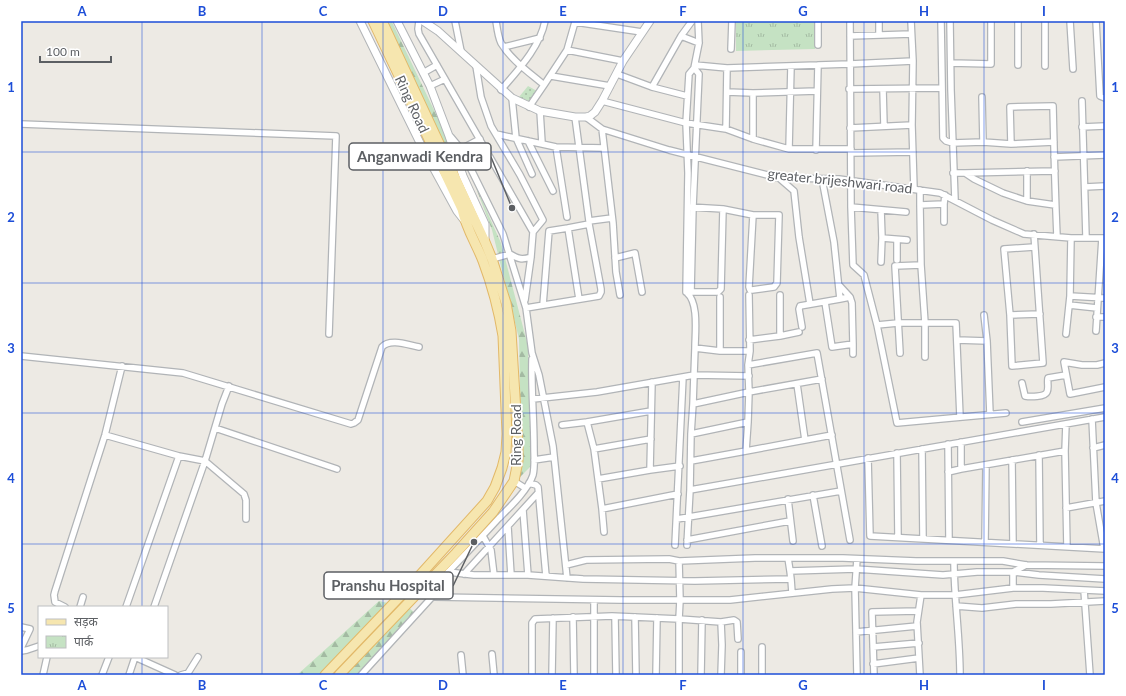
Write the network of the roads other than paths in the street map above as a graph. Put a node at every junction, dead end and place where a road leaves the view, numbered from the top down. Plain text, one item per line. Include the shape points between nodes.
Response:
1 (360, 21) edge
2 (373, 21) edge
3 (382, 21) edge
4 (397, 21) edge
5 (419, 21) edge
6 (423, 21) edge
7 (455, 21) edge
8 (496, 21) edge
9 (545, 21) edge
10 (650, 21) edge
11 (698, 21) edge
12 (732, 21) edge
13 (818, 21) edge
14 (850, 21) edge
15 (879, 21) edge
16 (911, 21) edge
17 (941, 21) edge
18 (950, 21) edge
19 (991, 21) edge
20 (1018, 21) edge
21 (1045, 21) edge
22 (1070, 21) edge
23 (1096, 21) edge
24 (690, 22) edge
25 (642, 32) junction
26 (911, 34) junction
27 (879, 35) junction
28 (681, 36) junction
29 (850, 36) junction
30 (540, 38) junction
31 (699, 43) junction
32 (818, 45) dead end
33 (504, 47) junction
34 (731, 49) dead end
35 (567, 50) junction
36 (461, 51) junction
37 (623, 61) junction
38 (913, 61) junction
39 (951, 63) junction
40 (850, 64) junction
41 (437, 65) junction
42 (521, 65) junction
43 (818, 65) junction
44 (1018, 65) dead end
45 (476, 66) junction
46 (695, 66) junction
47 (791, 66) junction
48 (1045, 66) dead end
49 (727, 68) junction
50 (1073, 69) dead end
51 (423, 73) junction
52 (617, 74) junction
53 (551, 76) junction
54 (445, 79) junction
55 (430, 86) junction
56 (544, 86) junction
57 (610, 86) junction
58 (652, 87) junction
59 (914, 88) junction
60 (942, 88) junction
61 (849, 89) junction
62 (883, 89) junction
63 (501, 90) junction
64 (790, 91) junction
65 (817, 91) junction
66 (727, 92) junction
67 (753, 93) junction
68 (687, 96) junction
69 (982, 97) dead end
70 (512, 98) junction
71 (1105, 98) edge
72 (602, 101) junction
73 (1082, 101) dead end
74 (529, 106) junction
75 (540, 111) junction
76 (575, 117) junction
77 (586, 117) junction
78 (686, 123) junction
79 (21, 124) edge
80 (697, 124) junction
81 (912, 125) junction
82 (884, 126) junction
83 (1105, 126) edge
84 (1082, 127) junction
85 (602, 128) junction
86 (850, 128) junction
87 (726, 129) junction
88 (496, 134) junction
89 (449, 136) junction
90 (516, 138) junction
91 (480, 139) junction
92 (753, 139) junction
93 (528, 142) junction
94 (983, 142) junction
95 (1054, 142) junction
96 (542, 143) junction
97 (952, 143) junction
98 (1011, 144) junction
99 (556, 147) junction
100 (579, 147) junction
101 (604, 148) junction
102 (461, 149) junction
103 (789, 149) junction
104 (816, 150) junction
105 (851, 151) junction
106 (913, 152) junction
107 (688, 154) junction
108 (1105, 155) edge
109 (696, 156) junction
110 (1083, 156) junction
111 (1054, 157) junction
112 (1027, 171) junction
113 (1055, 171) junction
114 (692, 173) junction
115 (953, 173) junction
116 (965, 173) junction
117 (532, 174) dead end
118 (779, 178) junction
119 (822, 178) junction
120 (851, 181) junction
121 (1105, 186) edge
122 (1085, 187) junction
123 (917, 189) junction
124 (553, 191) dead end
125 (945, 195) junction
126 (955, 200) junction
127 (1027, 201) junction
128 (944, 204) junction
129 (920, 205) junction
130 (1055, 205) junction
131 (690, 207) junction
132 (851, 207) junction
133 (466, 208) junction
134 (723, 209) junction
135 (881, 210) junction
136 (906, 212) dead end
137 (753, 215) junction
138 (567, 217) dead end
139 (612, 218) junction
140 (465, 222) junction
141 (944, 222) dead end
142 (568, 228) junction
143 (533, 232) junction
144 (1034, 234) junction
145 (1057, 236) junction
146 (1086, 237) junction
147 (882, 238) junction
148 (1071, 238) junction
149 (1103, 238) edge
150 (897, 240) junction
151 (906, 240) dead end
152 (485, 242) junction
153 (1034, 248) junction
154 (510, 254) junction
155 (531, 257) junction
156 (615, 258) junction
157 (492, 259) junction
158 (896, 260) dead end
159 (881, 262) dead end
160 (921, 265) junction
161 (1102, 278) edge
162 (839, 285) junction
163 (642, 292) dead end
164 (689, 293) junction
165 (620, 295) dead end
166 (749, 295) dead end
167 (780, 295) dead end
168 (1070, 296) junction
169 (720, 297) dead end
170 (1097, 297) junction
171 (850, 298) junction
172 (1105, 298) edge
173 (579, 299) junction
174 (840, 299) junction
175 (525, 302) junction
176 (825, 302) junction
177 (543, 304) junction
178 (810, 304) junction
179 (1069, 305) junction
180 (526, 308) junction
181 (1097, 308) junction
182 (1040, 314) junction
183 (984, 315) dead end
184 (1010, 315) junction
185 (1096, 316) junction
186 (1105, 317) edge
187 (898, 323) junction
188 (925, 323) junction
189 (877, 325) junction
190 (1096, 331) dead end
191 (329, 334) dead end
192 (1066, 334) dead end
193 (780, 336) junction
194 (749, 340) junction
195 (957, 340) junction
196 (987, 341) junction
197 (853, 344) junction
198 (419, 347) dead end
199 (695, 348) junction
200 (720, 351) junction
201 (750, 351) junction
202 (900, 352) dead end
203 (532, 353) junction
204 (853, 354) dead end
205 (21, 356) edge
206 (926, 358) dead end
207 (1105, 363) edge
208 (748, 364) junction
209 (122, 366) junction
210 (694, 374) junction
211 (1066, 375) junction
212 (749, 376) junction
213 (682, 377) junction
214 (822, 379) junction
215 (652, 382) junction
216 (1022, 383) dead end
217 (797, 384) junction
218 (229, 386) junction
219 (1105, 388) edge
220 (749, 392) junction
221 (543, 398) junction
222 (533, 399) junction
223 (693, 404) junction
224 (1105, 408) edge
225 (651, 411) junction
226 (1006, 413) dead end
227 (990, 414) junction
228 (960, 417) junction
229 (1105, 417) edge
230 (1092, 419) junction
231 (587, 422) junction
232 (748, 422) junction
233 (1022, 422) dead end
234 (1066, 424) junction
235 (562, 425) dead end
236 (215, 428) junction
237 (691, 434) junction
238 (105, 435) junction
239 (832, 435) junction
240 (651, 439) junction
241 (805, 440) junction
242 (960, 442) junction
243 (948, 444) junction
244 (1105, 445) edge
245 (1093, 448) junction
246 (594, 449) junction
247 (922, 449) junction
248 (746, 451) junction
249 (1065, 451) junction
250 (897, 453) junction
251 (1039, 455) junction
252 (179, 456) junction
253 (554, 457) junction
254 (868, 458) junction
255 (534, 460) junction
256 (1012, 460) junction
257 (205, 461) junction
258 (691, 461) junction
259 (837, 463) junction
260 (986, 465) junction
261 (680, 466) junction
262 (337, 469) dead end
263 (961, 469) junction
264 (650, 470) junction
265 (948, 472) junction
266 (598, 479) junction
267 (514, 482) junction
268 (529, 483) junction
269 (525, 488) junction
270 (690, 490) junction
271 (842, 491) junction
272 (538, 493) junction
273 (678, 494) junction
274 (813, 495) junction
275 (788, 499) junction
276 (1105, 501) edge
277 (1096, 503) junction
278 (1066, 508) junction
279 (602, 509) junction
280 (523, 510) junction
281 (688, 517) junction
282 (246, 519) dead end
283 (677, 519) junction
284 (790, 521) junction
285 (508, 527) junction
286 (604, 532) dead end
287 (483, 536) junction
288 (898, 537) junction
289 (923, 539) junction
290 (850, 540) dead end
291 (949, 540) junction
292 (793, 541) dead end
293 (985, 542) junction
294 (1013, 544) junction
295 (675, 545) dead end
296 (1040, 545) junction
297 (490, 546) junction
298 (822, 546) dead end
299 (1067, 546) junction
300 (1105, 549) edge
301 (788, 558) junction
302 (857, 559) junction
303 (679, 561) junction
304 (954, 561) junction
305 (566, 565) junction
306 (1026, 565) junction
307 (1105, 566) edge
308 (856, 569) junction
309 (790, 571) junction
310 (448, 572) junction
311 (1013, 572) junction
312 (954, 573) junction
313 (464, 574) junction
314 (494, 575) junction
315 (511, 575) junction
316 (528, 575) junction
317 (546, 576) junction
318 (567, 578) junction
319 (791, 579) junction
320 (1105, 579) edge
321 (679, 581) junction
322 (411, 585) junction
323 (855, 588) junction
324 (1012, 588) junction
325 (1084, 590) junction
326 (424, 591) junction
327 (1105, 591) edge
328 (792, 593) junction
329 (921, 595) junction
330 (955, 595) junction
331 (432, 596) junction
332 (83, 597) dead end
333 (594, 600) junction
334 (680, 600) junction
335 (1105, 601) edge
336 (1086, 602) junction
337 (61, 606) edge
338 (80, 606) edge
339 (126, 606) edge
340 (154, 606) edge
341 (956, 606) junction
342 (918, 611) junction
343 (594, 616) junction
344 (615, 616) junction
345 (573, 617) junction
346 (635, 617) junction
347 (553, 618) junction
348 (657, 618) junction
349 (679, 619) junction
350 (702, 620) junction
351 (721, 622) junction
352 (21, 626) edge
353 (917, 626) junction
354 (872, 631) junction
355 (856, 632) junction
356 (738, 639) dead end
357 (919, 643) junction
358 (38, 646) edge
359 (762, 647) dead end
360 (873, 647) junction
361 (21, 650) edge
362 (741, 652) dead end
363 (492, 654) dead end
364 (461, 655) dead end
365 (198, 657) dead end
366 (47, 658) edge
367 (109, 658) edge
368 (135, 658) edge
369 (137, 658) edge
370 (919, 658) junction
371 (873, 664) junction
372 (343, 674) edge
373 (43, 675) edge
374 (102, 675) edge
375 (129, 675) edge
376 (175, 675) edge
377 (182, 675) edge
378 (325, 675) edge
379 (361, 675) edge
380 (463, 675) edge
381 (494, 675) edge
382 (532, 675) edge
383 (552, 675) edge
384 (574, 675) edge
385 (594, 675) edge
386 (616, 675) edge
387 (636, 675) edge
388 (656, 675) edge
389 (679, 675) edge
390 (701, 675) edge
391 (721, 675) edge
392 (741, 675) edge
393 (762, 675) edge
394 (857, 675) edge
395 (874, 675) edge
396 (920, 675) edge
397 (960, 675) edge
398 (1090, 675) edge

1 - 140 street via 422,147
2 - 133 main road, Ring Road
3 - 133 main road
4 - 51 street
5 - 41 street via 419,34
6 - 36 street
7 - 36 street
8 - 33 street via 500,41
9 - 30 street
10 - 25 street
11 - 31 street
12 - 34 street
13 - 32 street
14 - 29 street
15 - 27 street
16 - 26 street
17 - 60 street
18 - 39 street
19 - 39 street via 991,64
20 - 44 street
21 - 48 street
22 - 50 street
23 - 71 street via 1100,96
24 - 28 street
25 - 35 street via 575,22
25 - 37 street
26 - 27 street
26 - 38 street
27 - 29 street
28 - 31 street
28 - 58 street
29 - 40 street
30 - 33 street
30 - 42 street
31 - 46 street
33 - 42 street
35 - 37 street
35 - 53 street
36 - 45 street
37 - 52 street
38 - 40 street
38 - 59 street
39 - 97 street
40 - 43 street
40 - 61 street
41 - 51 street
41 - 54 street
42 - 56 street
42 - 63 street
43 - 47 street
43 - 65 street
45 - 63 street
45 - 88 street via 481,97
46 - 49 street
46 - 68 street via 689,74
46 - 80 street via 699,74
47 - 49 street
47 - 64 street
49 - 66 street
51 - 55 street
52 - 57 street
52 - 58 street
53 - 56 street
53 - 57 street
54 - 55 street
54 - 91 street
55 - 89 street
56 - 74 street
57 - 72 street
58 - 68 street
59 - 60 street
59 - 62 street
59 - 81 street
60 - 97 street via 942,134 946,141
61 - 62 street
61 - 86 street
62 - 82 street
63 - 70 street
64 - 65 street
64 - 67 street
64 - 103 street
65 - 104 street
66 - 67 street
66 - 87 street
67 - 92 street
68 - 78 street
69 - 94 street
70 - 74 street
70 - 90 street
72 - 77 street via 595,112
72 - 78 street
73 - 84 street
74 - 75 street
75 - 76 street
75 - 96 street
76 - 77 street
76 - 100 street
77 - 85 street, greater brijeshwari road
78 - 80 street
78 - 107 street
79 - 191 street via 336,136
80 - 87 street
80 - 109 street
81 - 82 street
81 - 106 street
82 - 86 street
83 - 84 street
84 - 110 street
85 - 101 street
85 - 107 street, greater brijeshwari road
86 - 105 street
87 - 92 street
88 - 90 street
88 - 143 street via 543,220
89 - 102 street
89 - 152 street via 463,176 485,224
90 - 93 street
90 - 117 street
91 - 102 street
91 - 143 street
92 - 103 street
93 - 96 street
93 - 124 street
94 - 97 street
94 - 98 street
95 - 98 street
95 - 98 street via 1053,106 1010,107
95 - 111 street
96 - 99 street
97 - 115 street
99 - 100 street
99 - 138 street
100 - 101 street
100 - 139 street via 589,221
101 - 139 street
102 - 154 street via 503,234
103 - 104 street
104 - 105 street
105 - 106 street
105 - 120 street
106 - 123 street
107 - 109 street, greater brijeshwari road
107 - 114 street
108 - 110 street
109 - 114 street
109 - 118 street, greater brijeshwari road
110 - 111 street
110 - 122 street
111 - 113 street
112 - 113 street
112 - 116 street
112 - 127 street
113 - 130 street
114 - 131 street
115 - 116 street
115 - 126 street
116 - 127 street via 1003,193
118 - 119 street, greater brijeshwari road
118 - 178 street via 794,191
119 - 120 street, greater brijeshwari road
119 - 162 street
120 - 123 street, greater brijeshwari road
120 - 132 street
121 - 122 street
122 - 146 street
123 - 125 street, greater brijeshwari road
123 - 129 street
125 - 126 street, greater brijeshwari road
125 - 128 street
126 - 144 street, greater brijeshwari road via 1024,234
127 - 130 street
128 - 129 street
128 - 141 street
129 - 160 street
130 - 145 street
131 - 134 street
131 - 164 street
132 - 135 street
132 - 189 street via 853,265 864,275
133 - 140 main road, Ring Road
133 - 152 main road, Ring Road
134 - 137 street
134 - 164 street via 721,289 718,292
135 - 136 street
135 - 147 street
137 - 137 street via 749,287 750,290 776,286 779,215
139 - 156 street
140 - 322 main road, Ring Road via 483,261 501,320 506,452 495,487 487,501
142 - 173 street
142 - 173 street via 590,224 601,289 599,296
142 - 177 street via 549,231
143 - 155 street
144 - 145 street, greater brijeshwari road
144 - 153 street
145 - 148 street, greater brijeshwari road
146 - 148 street, greater brijeshwari road
146 - 149 street, greater brijeshwari road
147 - 150 street
147 - 159 street
148 - 168 street
149 - 161 street
150 - 151 street
150 - 158 street
152 - 157 main road, Ring Road
153 - 182 street
153 - 184 street via 1004,249
154 - 155 street via 523,260
154 - 157 street
154 - 175 street
155 - 175 street
156 - 163 street via 635,253
156 - 165 street
157 - 267 main road, Ring Road via 506,303 511,331 518,445
160 - 187 street via 895,266
160 - 188 street
161 - 170 street
162 - 171 street
162 - 174 street
164 - 199 street via 695,306
166 - 194 street
167 - 193 street
168 - 170 street
168 - 179 street
169 - 200 street
170 - 172 street
170 - 181 street
171 - 174 street
171 - 197 street
173 - 177 street
174 - 176 street
175 - 180 street
176 - 178 street
176 - 197 street via 832,346
177 - 180 street
178 - 193 street via 799,307 801,329
179 - 181 street
179 - 192 street
180 - 203 street
181 - 185 street
182 - 184 street
182 - 184 street via 1043,363 1012,366
183 - 196 street
185 - 186 street
185 - 190 street
187 - 188 street
187 - 189 street
187 - 202 street
188 - 195 street via 956,323
188 - 206 street
189 - 228 street via 898,423
193 - 194 street
194 - 201 street
195 - 196 street
195 - 228 street
196 - 227 street
197 - 204 street
198 - 218 street via 391,342 384,345 358,420 351,424
199 - 200 street
199 - 210 street
200 - 201 street
201 - 208 street
203 - 221 street
203 - 222 street
205 - 209 street
207 - 211 street via 1082,365 1064,362
208 - 212 street
208 - 214 street via 817,353
209 - 218 street via 183,373
209 - 238 street
210 - 212 street
210 - 213 street
210 - 223 street
211 - 216 street via 1048,378 1046,393 1028,397 1025,396
211 - 219 street via 1070,394
212 - 220 street
213 - 215 street
213 - 261 street
214 - 217 street
214 - 239 street
215 - 221 street via 598,392
215 - 225 street
217 - 220 street
217 - 241 street
218 - 236 street
220 - 223 street
220 - 232 street
221 - 222 street
221 - 253 street
222 - 255 street
223 - 237 street
224 - 233 street
225 - 231 street
225 - 240 street
226 - 227 street
227 - 228 street
229 - 230 street
230 - 234 street
230 - 245 street
231 - 235 street
231 - 246 street
232 - 237 street
232 - 248 street
234 - 242 street
234 - 249 street
236 - 257 street
236 - 262 street
237 - 258 street
238 - 252 street
238 - 337 street via 55,591 55,602
239 - 241 street
239 - 259 street
240 - 246 street
240 - 264 street
241 - 248 street
242 - 243 street
242 - 263 street
243 - 247 street
243 - 265 street
244 - 245 street
245 - 277 street
246 - 266 street
247 - 250 street
247 - 289 street
248 - 258 street
249 - 251 street
249 - 278 street
250 - 254 street
250 - 288 street
251 - 256 street
251 - 296 street
252 - 257 street
252 - 339 street
253 - 255 street
253 - 305 street
254 - 259 street
254 - 288 street via 870,536
255 - 268 street
256 - 260 street
256 - 294 street
257 - 282 street via 244,494
257 - 340 street
258 - 270 street
259 - 270 street
259 - 271 street
260 - 263 street
260 - 293 street
261 - 264 street
261 - 273 street
263 - 265 street
264 - 266 street
265 - 291 street
266 - 279 street
267 - 269 street
267 - 326 main road, Ring Road via 493,512
268 - 269 street
268 - 272 street via 538,487
269 - 287 street
270 - 281 street
271 - 274 street
271 - 290 street
272 - 280 street
272 - 317 street
273 - 279 street
273 - 283 street
274 - 275 street
274 - 298 street
275 - 281 street
275 - 284 street
276 - 277 street
277 - 278 street
277 - 300 street
278 - 299 street
279 - 286 street
280 - 285 street
280 - 316 street
281 - 283 street
281 - 284 street via 687,542
283 - 295 street
284 - 292 street
285 - 297 street
285 - 315 street
287 - 297 street
287 - 310 street
288 - 289 street
289 - 291 street
291 - 293 street
293 - 294 street
294 - 296 street
296 - 299 street
297 - 313 street
297 - 314 street
299 - 300 street
301 - 302 street
301 - 303 street
301 - 309 street
302 - 304 street
302 - 308 street
303 - 305 street via 586,560
303 - 321 street
304 - 306 street via 1003,561
304 - 312 street
305 - 318 street
306 - 307 street
306 - 311 street
308 - 309 street
308 - 312 street
308 - 323 street
309 - 319 street
310 - 313 street
310 - 326 street
311 - 312 street
311 - 320 street
311 - 324 street
312 - 330 street
313 - 314 street
314 - 315 street
315 - 316 street
316 - 317 street
317 - 318 street
318 - 321 street
319 - 321 street
319 - 328 street
321 - 334 street
322 - 326 street
322 - 378 main road, Ring Road
323 - 328 street
323 - 329 street
323 - 355 street
324 - 325 street
324 - 330 street
325 - 327 street
325 - 336 street
326 - 331 street
326 - 372 main road, Ring Road
328 - 334 street via 730,600
329 - 330 street
329 - 342 street
330 - 341 street
331 - 333 street
331 - 379 street
332 - 338 street
333 - 334 street
333 - 343 street
334 - 349 street
335 - 336 street
336 - 341 street via 1016,604 982,608
336 - 398 street
341 - 397 street
342 - 353 street
342 - 354 street via 872,612
343 - 344 street
343 - 345 street
343 - 385 street
344 - 346 street
344 - 386 street
345 - 347 street
345 - 384 street
346 - 348 street
346 - 387 street
347 - 382 street via 535,619 532,623
347 - 383 street
348 - 349 street
348 - 388 street
349 - 350 street
349 - 389 street
350 - 351 street
350 - 390 street
351 - 356 street via 734,620
351 - 391 street
352 - 361 street via 30,629
353 - 354 street
353 - 357 street
354 - 355 street
354 - 360 street
355 - 394 street
357 - 360 street
357 - 370 street
358 - 361 street
359 - 393 street
360 - 371 street
362 - 392 street
363 - 381 street
364 - 380 street
365 - 377 street via 188,673
366 - 373 street
367 - 374 street
368 - 375 street
369 - 376 street
370 - 371 street
370 - 396 street
371 - 395 street

